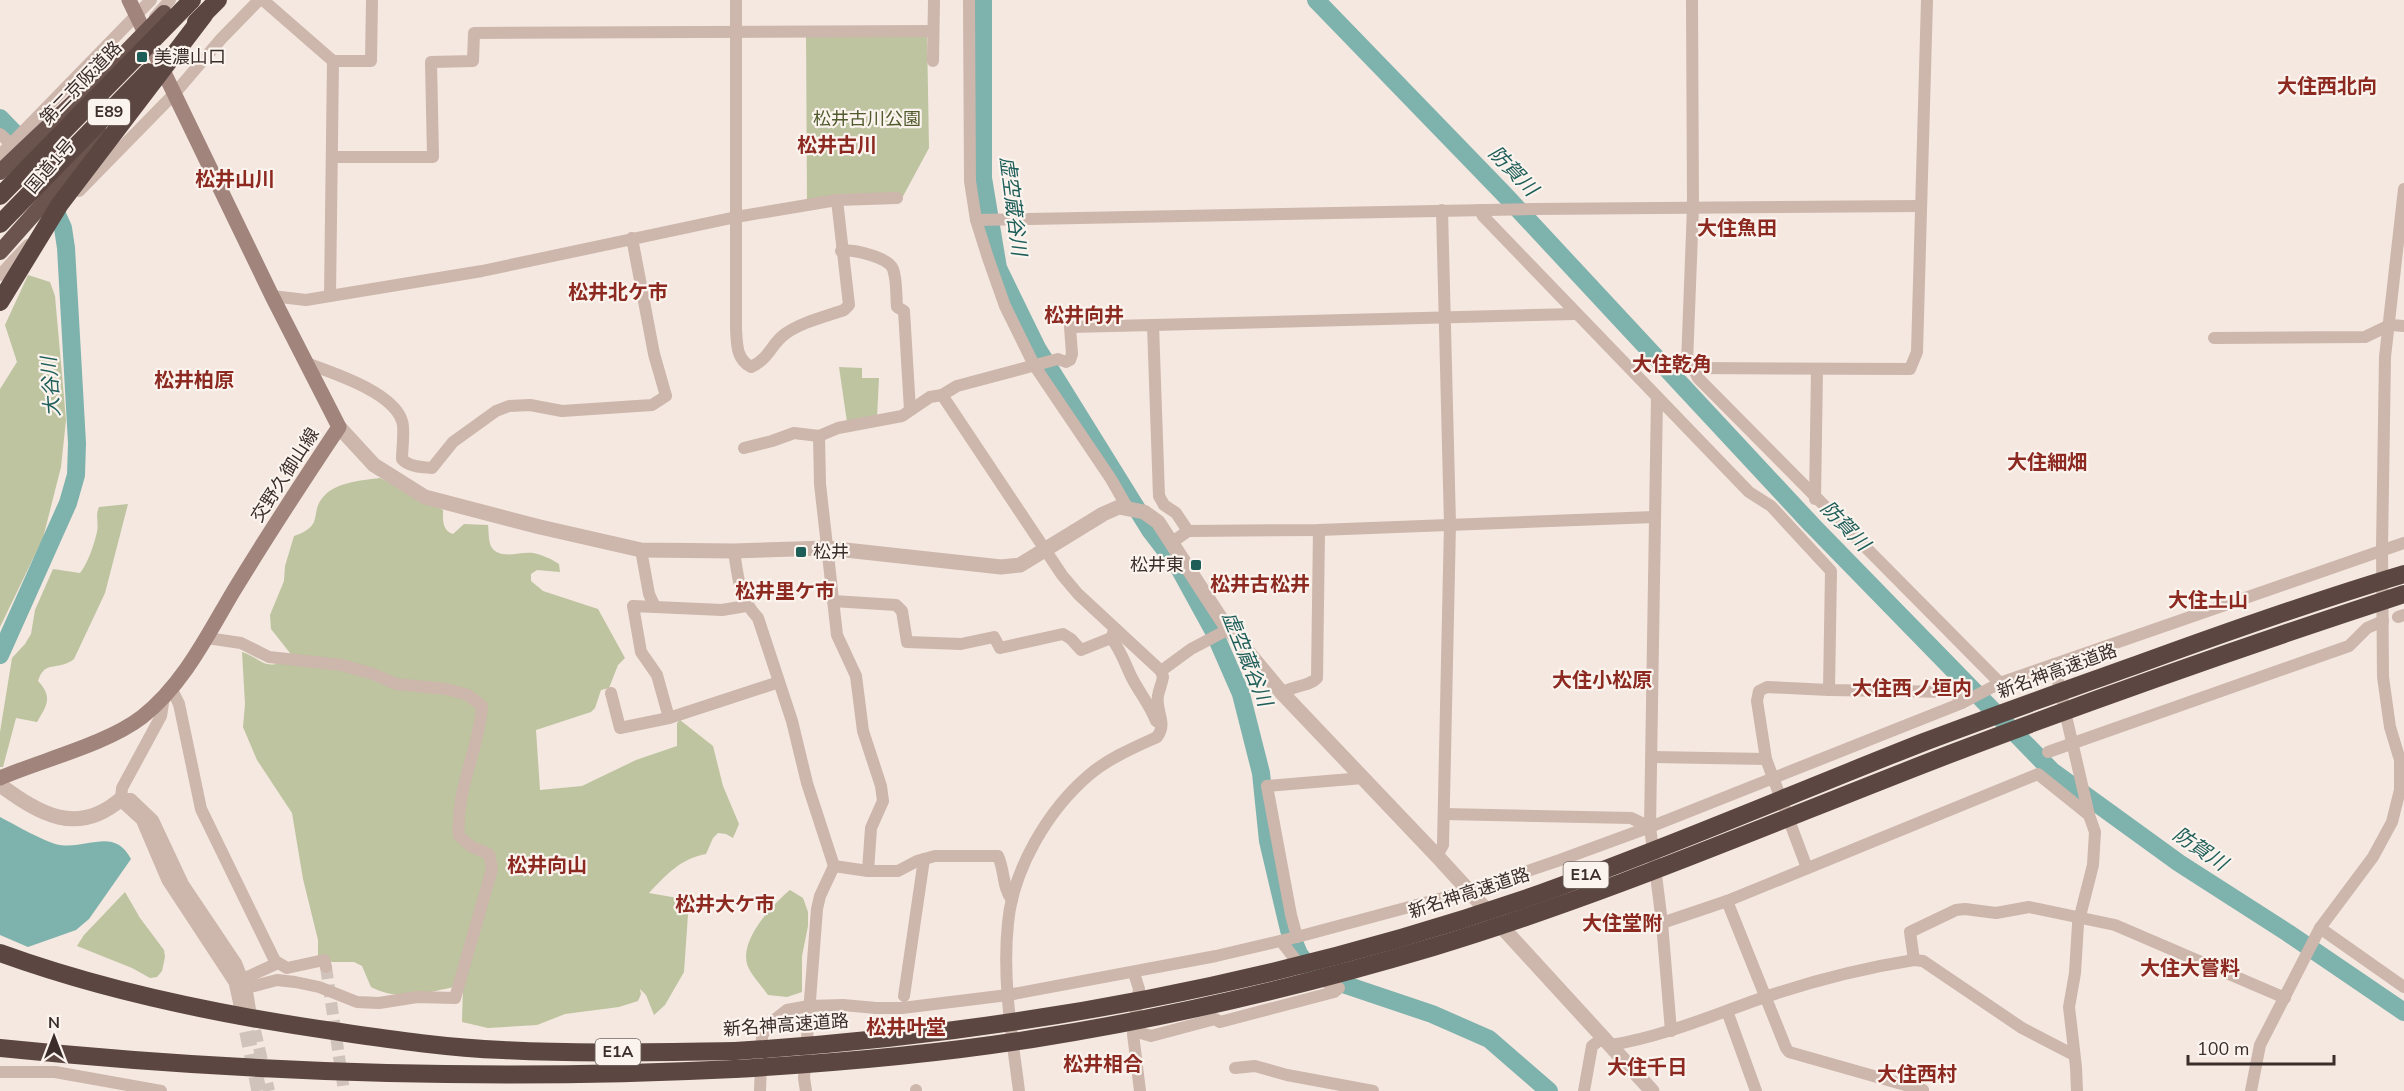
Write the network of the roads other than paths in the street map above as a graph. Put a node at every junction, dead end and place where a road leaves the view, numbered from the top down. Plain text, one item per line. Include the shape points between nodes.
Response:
1 (129, 0) edge
2 (151, 0) edge
3 (177, 0) edge
4 (192, 0) edge
5 (218, 0) edge
6 (227, 0) edge
7 (261, 0) edge
8 (372, 0) edge
9 (736, 0) edge
10 (934, 0) edge
11 (969, 0) edge
12 (1692, 0) edge
13 (1927, 0) edge
14 (167, 7) edge
15 (136, 15) junction
16 (204, 15) junction
17 (933, 31) junction
18 (735, 32) junction
19 (333, 61) junction
20 (933, 61) dead end
21 (175, 93) junction
22 (0, 134) edge
23 (14, 147) junction
24 (0, 155) edge
25 (332, 157) junction
26 (0, 172) edge
27 (2404, 189) edge
28 (0, 196) edge
29 (897, 198) dead end
30 (837, 200) junction
31 (1921, 206) junction
32 (1693, 207) junction
33 (1442, 210) junction
34 (1480, 210) junction
35 (736, 217) junction
36 (976, 220) junction
37 (0, 224) edge
38 (632, 238) junction
39 (0, 252) edge
40 (841, 252) junction
41 (0, 275) edge
42 (330, 296) junction
43 (272, 297) junction
44 (0, 302) edge
45 (1575, 314) junction
46 (1444, 317) junction
47 (1153, 325) junction
48 (2390, 325) junction
49 (2404, 326) edge
50 (2214, 338) dead end
51 (306, 363) junction
52 (1034, 365) junction
53 (1687, 366) junction
54 (1817, 370) junction
55 (942, 395) junction
56 (1657, 397) junction
57 (910, 410) junction
58 (339, 426) junction
59 (819, 435) junction
60 (744, 448) dead end
61 (1815, 499) junction
62 (1134, 509) junction
63 (1653, 517) junction
64 (1450, 524) junction
65 (1319, 530) junction
66 (1188, 531) junction
67 (1171, 543) junction
68 (2404, 543) edge
69 (827, 548) junction
70 (2382, 549) junction
71 (641, 550) junction
72 (734, 551) junction
73 (1045, 551) junction
74 (2404, 574) edge
75 (2404, 594) edge
76 (833, 601) junction
77 (746, 606) junction
78 (655, 608) junction
79 (2383, 621) junction
80 (1229, 629) junction
81 (1113, 634) junction
82 (207, 638) junction
83 (2054, 664) junction
84 (1161, 671) junction
85 (779, 682) junction
86 (2000, 683) junction
87 (1828, 690) junction
88 (168, 692) junction
89 (611, 693) dead end
90 (1282, 693) junction
91 (1962, 703) junction
92 (669, 718) junction
93 (1160, 733) junction
94 (2073, 743) junction
95 (2048, 752) dead end
96 (1652, 757) junction
97 (1766, 759) junction
98 (0, 778) edge
99 (1363, 778) junction
100 (1774, 779) junction
101 (0, 784) edge
102 (121, 799) junction
103 (1444, 814) junction
104 (2089, 814) junction
105 (1650, 827) junction
106 (1437, 856) junction
107 (924, 859) junction
108 (834, 866) junction
109 (1807, 868) junction
110 (868, 871) junction
111 (1469, 891) junction
112 (1012, 900) junction
113 (1727, 901) junction
114 (2080, 919) junction
115 (1662, 923) junction
116 (2320, 928) junction
117 (1297, 937) junction
118 (1281, 940) junction
119 (0, 948) edge
120 (0, 953) edge
121 (1914, 960) junction
122 (278, 963) junction
123 (326, 967) dead end
124 (42, 968) junction
125 (1134, 973) junction
126 (244, 984) junction
127 (2404, 987) edge
128 (1008, 995) junction
129 (904, 996) dead end
130 (1191, 996) dead end
131 (1766, 997) junction
132 (2285, 998) junction
133 (809, 1006) junction
134 (246, 1010) joint
135 (1727, 1011) junction
136 (1196, 1024) junction
137 (1134, 1031) junction
138 (1671, 1031) junction
139 (1607, 1041) junction
140 (0, 1048) edge
141 (2074, 1055) junction
142 (1235, 1068) dead end
143 (0, 1072) edge
144 (1302, 1078) junction
145 (1923, 1090) edge
146 (161, 1091) edge
147 (760, 1091) edge
148 (806, 1091) edge
149 (1019, 1091) edge
150 (1140, 1091) edge
151 (1299, 1091) edge
152 (1373, 1091) edge
153 (1584, 1091) edge
154 (1652, 1091) edge
155 (1755, 1091) edge
156 (2077, 1091) edge
157 (2251, 1091) edge

1 - 15 main road, 交野久御山線
2 - 15 street
3 - 14 highway, 国道1号
4 - 28 highway, 第二京阪道路 / E89, bridge
5 - 16 highway, E89, bridge
6 - 39 highway, 国道1号, bridge
7 - 19 street
7 - 21 street via 220,39
8 - 19 street via 371,61
9 - 18 street
10 - 17 street
11 - 36 street via 970,181
12 - 32 street
13 - 31 street
14 - 23 highway, 国道1号, bridge via 123,55 44,129
15 - 21 main road, 交野久御山線
15 - 23 street via 25,129
16 - 37 highway, E89, bridge
16 - 44 highway, bridge via 60,204
17 - 18 street
17 - 20 street
18 - 25 street via 474,33 473,61 431,62 433,158
18 - 35 street
19 - 25 street
21 - 41 street, bridge
21 - 43 main road, 交野久御山線
22 - 23 street
23 - 24 street
23 - 26 highway, 国道1号
25 - 42 street
27 - 48 street
29 - 30 street
30 - 35 street
30 - 40 street
31 - 32 street
31 - 54 street via 1917,352 1910,369
32 - 34 street
32 - 53 street
33 - 34 street
33 - 36 street
33 - 46 street
34 - 45 street
35 - 38 street
35 - 40 street via 738,352 743,363 751,367 762,362 783,336 849,305
36 - 52 street via 1005,306
38 - 42 street via 482,271
38 - 51 street via 666,396 652,405 562,411 509,406 453,442 432,468 402,459 402,421 389,401
40 - 57 street via 864,253 890,264 897,307 904,311
42 - 43 street via 306,300
43 - 51 main road, 交野久御山線
45 - 46 street
45 - 56 street
46 - 47 street
46 - 64 street
47 - 52 street via 1070,327 1071,360
47 - 66 street via 1159,496
48 - 49 street
48 - 50 street via 2365,337
48 - 70 street via 2385,357
51 - 58 main road, 交野久御山線
52 - 55 street
52 - 62 street
53 - 54 street
53 - 61 street
54 - 61 street
55 - 57 street via 930,397
55 - 73 street
56 - 63 street
56 - 87 street via 1749,492 1771,506 1831,571
57 - 59 street via 902,416
58 - 71 street via 374,465 425,497
58 - 82 main road, 交野久御山線
59 - 60 street via 794,433
59 - 69 street
61 - 86 street
62 - 67 street via 1158,522
62 - 73 street via 1119,507 1104,514
63 - 64 street
63 - 96 street
64 - 65 street
64 - 103 street
65 - 66 street
65 - 90 street via 1317,678
66 - 67 street
67 - 80 street
68 - 70 street
69 - 72 street
69 - 73 street via 1000,567 1020,565
69 - 76 street
70 - 79 street
70 - 83 street
71 - 72 street
71 - 78 street
72 - 77 street
73 - 81 street
74 - 124 highway, 新名神高速道路 / E1A, bridge via 2057,693 1533,896 1284,969 1139,1001 1002,1025 735,1051 501,1050 272,1022 143,996
75 - 140 highway, E1A, bridge via 2089,702 1554,909 1431,948 1160,1016 905,1056 610,1075 221,1066
76 - 81 street via 896,605 902,611 908,642 961,644 994,637 1000,648 1063,634 1081,650
76 - 110 street via 837,635 856,676 863,731 882,793 882,808 871,828
77 - 78 street via 722,610
77 - 85 street via 758,618
78 - 92 street via 633,606 641,652 657,675
79 - 94 street via 2367,628 2349,646
79 - 116 street via 2383,677 2390,727 2400,760 2400,790 2392,822 2373,857
80 - 84 street
80 - 90 street
81 - 84 street
81 - 93 street
82 - 88 main road, 交野久御山線
82 - 126 street via 241,643 269,657 342,665 396,684 446,689 468,695 482,706 457,819 459,836 489,854 492,869 455,998 357,1002 320,987 294,982
83 - 86 street
83 - 94 street
84 - 93 street
85 - 92 street
85 - 108 street
86 - 91 street
87 - 91 street via 1955,692
87 - 97 street via 1767,687 1759,691
88 - 98 main road, 交野久御山線 via 118,732
88 - 102 street via 161,716 122,788
88 - 122 street via 179,704 201,809
89 - 92 street via 620,728
90 - 99 street
91 - 100 street
93 - 112 street via 1103,765 1063,801 1026,861
94 - 95 street
94 - 104 street
96 - 97 street
96 - 105 street
97 - 100 street
99 - 106 street
99 - 117 street via 1267,786
100 - 105 street
100 - 109 street
101 - 102 street via 30,807 69,820 101,813
102 - 126 street via 131,799 153,820 183,884 237,963
102 - 134 street via 143,819 170,880 236,982
103 - 105 street via 1631,818
103 - 106 street via 1443,845
104 - 109 street via 2038,774
104 - 114 street via 2095,832
105 - 111 street
105 - 115 street
106 - 111 street
107 - 110 street via 898,871
107 - 112 street via 998,856 1004,868 1005,891
107 - 129 street
108 - 110 street
108 - 133 street via 817,909
109 - 113 street
111 - 117 street
111 - 139 street
112 - 128 street via 1006,946
113 - 115 street
113 - 131 street
114 - 121 street via 2029,907 1995,913 1956,910 1910,932
114 - 132 street via 2115,925
114 - 141 street via 2069,1007
115 - 138 street
116 - 127 street
116 - 132 street
117 - 118 street
118 - 125 street
118 - 136 street via 1308,974 1339,988 1220,1022 1215,1019
119 - 124 highway
120 - 124 highway
121 - 131 street via 1835,975
121 - 141 street via 1923,961 2022,1028
122 - 123 street via 287,968 324,960
122 - 126 street
125 - 128 street
125 - 137 street via 1139,989
126 - 134 street
128 - 133 street via 902,1008
128 - 149 street
130 - 136 street
131 - 135 street
131 - 145 street via 1790,1052
132 - 157 street via 2260,1045
133 - 147 street via 788,1010 769,1024 762,1036
133 - 148 street
135 - 138 street
135 - 155 street
136 - 137 street via 1151,1036
137 - 150 street
138 - 139 street via 1644,1039
139 - 153 street via 1592,1046
139 - 154 street
141 - 156 street
142 - 144 street via 1255,1066
143 - 146 street via 55,1071
144 - 151 street
144 - 152 street

